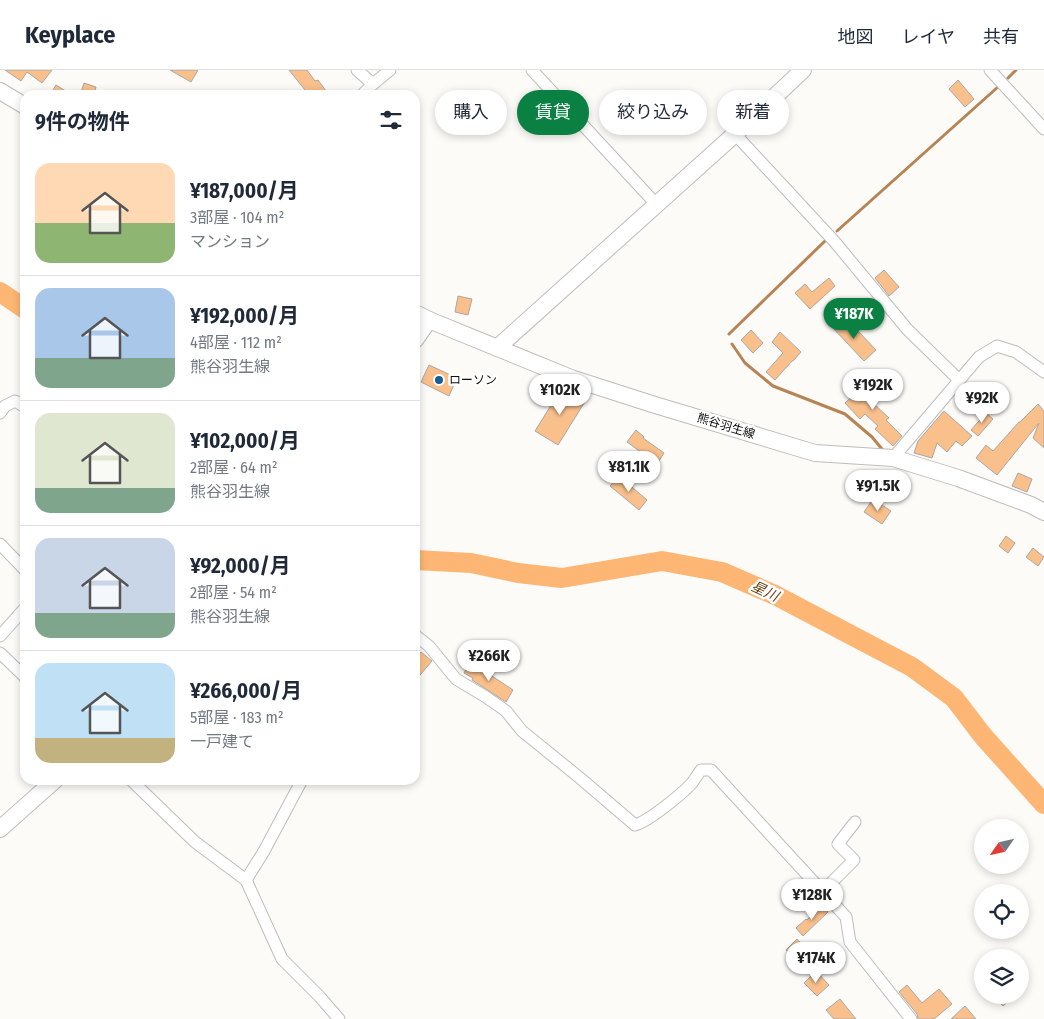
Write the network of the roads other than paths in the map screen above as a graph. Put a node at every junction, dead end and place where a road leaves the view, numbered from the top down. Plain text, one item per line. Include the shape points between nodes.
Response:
1 (357, 70) edge
2 (390, 70) edge
3 (532, 70) edge
4 (804, 70) edge
5 (990, 70) edge
6 (373, 84) junction
7 (367, 90) edge
8 (782, 90) edge
9 (0, 92) edge
10 (20, 103) edge
11 (1044, 129) edge
12 (734, 135) edge
13 (736, 135) edge
14 (656, 204) junction
15 (422, 316) edge
16 (497, 348) junction
17 (1044, 372) edge
18 (959, 380) junction
19 (20, 404) edge
20 (0, 413) edge
21 (893, 458) junction
22 (1044, 512) edge
23 (0, 544) edge
24 (20, 565) edge
25 (20, 614) edge
26 (0, 636) edge
27 (420, 639) edge
28 (0, 653) edge
29 (20, 673) edge
30 (50, 785) edge
31 (136, 785) edge
32 (299, 785) edge
33 (855, 822) dead end
34 (0, 830) edge
35 (246, 880) junction
36 (823, 892) junction
37 (338, 1019) edge
38 (911, 1019) edge

1 - 6 street
2 - 6 street
3 - 14 street
4 - 8 main road
5 - 11 street
6 - 7 street
9 - 10 main road
12 - 14 main road
13 - 18 street via 834,241 907,329
14 - 16 main road
15 - 16 main road, 熊谷羽生線
16 - 21 main road, 熊谷羽生線 via 571,378 815,453
17 - 18 street via 1016,352 997,346 979,357
18 - 21 street
19 - 20 street via 14,401
21 - 22 main road, 熊谷羽生線 via 958,478
23 - 24 street
25 - 26 street
27 - 36 street via 456,679 506,711 522,731 635,825 667,804 701,770 711,770
28 - 29 street
30 - 34 main road
31 - 35 street via 195,842
32 - 35 street
33 - 36 street via 838,844 854,860
35 - 37 street via 282,959
36 - 38 street via 846,917 850,942

